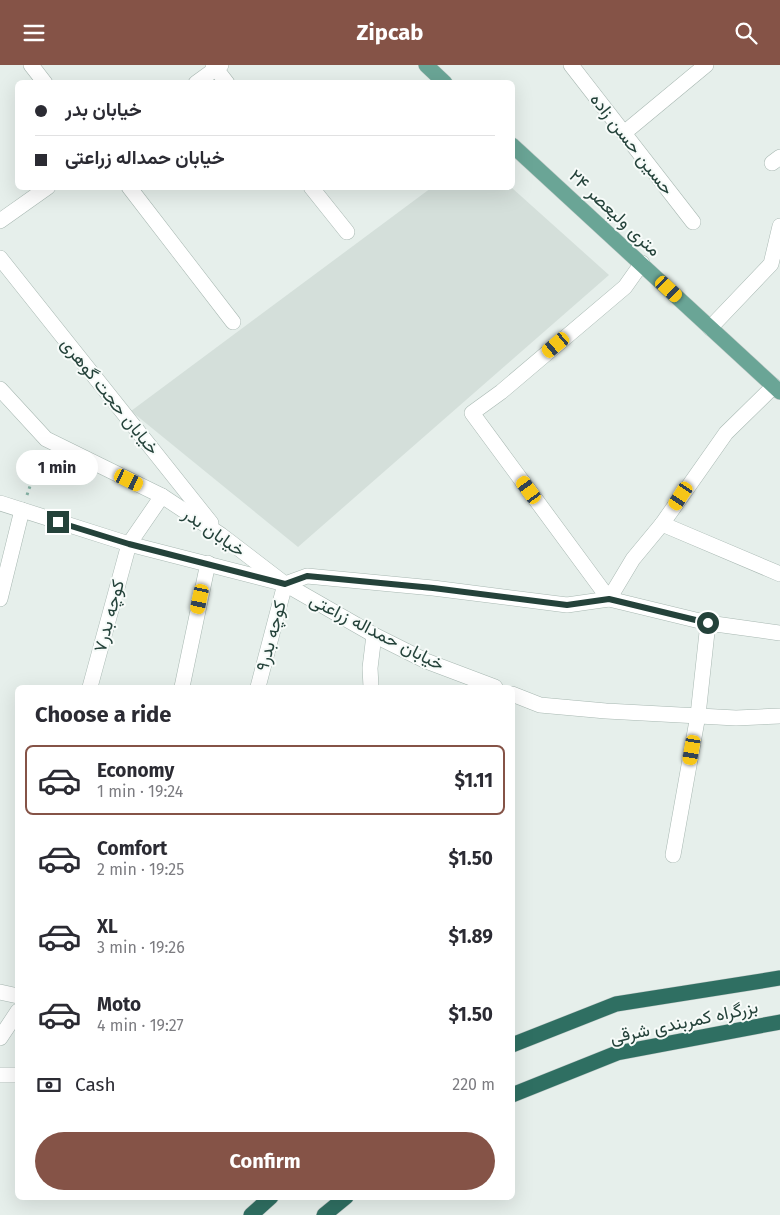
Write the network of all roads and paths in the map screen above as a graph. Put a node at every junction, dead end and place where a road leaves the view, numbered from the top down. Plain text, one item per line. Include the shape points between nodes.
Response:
1 (31, 65) edge
2 (426, 65) edge
3 (571, 65) edge
4 (706, 65) edge
5 (217, 66) edge
6 (43, 80) edge
7 (200, 80) edge
8 (225, 80) edge
9 (442, 80) edge
10 (624, 133) junction
11 (515, 148) edge
12 (44, 190) edge
13 (131, 190) edge
14 (313, 190) edge
15 (0, 221) edge
16 (693, 222) dead end
17 (780, 226) edge
18 (347, 232) dead end
19 (0, 258) edge
20 (642, 263) junction
21 (233, 322) dead end
22 (710, 328) junction
23 (0, 389) edge
24 (777, 389) edge
25 (46, 439) junction
26 (162, 496) junction
27 (0, 503) edge
28 (22, 510) junction
29 (662, 524) junction
30 (221, 535) junction
31 (129, 544) junction
32 (208, 563) junction
33 (780, 574) edge
34 (285, 584) junction
35 (0, 599) edge
36 (609, 599) junction
37 (708, 623) junction
38 (780, 633) edge
39 (374, 635) junction
40 (91, 685) edge
41 (182, 685) edge
42 (259, 685) edge
43 (371, 685) edge
44 (490, 685) edge
45 (515, 695) edge
46 (698, 715) junction
47 (780, 716) edge
48 (673, 855) dead end
49 (780, 978) edge
50 (0, 992) edge
51 (15, 995) edge
52 (15, 1016) edge
53 (780, 1022) edge
54 (0, 1038) edge
55 (515, 1044) edge
56 (0, 1075) edge
57 (15, 1075) edge
58 (515, 1094) edge
59 (268, 1200) edge
60 (342, 1200) edge
61 (251, 1215) edge
62 (324, 1215) edge

1 - 6 street
2 - 9 main road
3 - 10 street, حسین حسن زاده
4 - 10 street
5 - 7 street
5 - 8 street
10 - 16 street, حسین حسن زاده
11 - 20 main road, ۲۴ متری ولیعصر
12 - 15 street
13 - 21 street
14 - 18 street
17 - 22 street via 771,265
19 - 30 street, خیابان حجت گوهری
20 - 22 main road, ۲۴ متری ولیعصر
20 - 36 street via 625,287 472,413
22 - 24 main road, ۲۴ متری ولیعصر
23 - 25 street, خیابان بدر
24 - 29 street via 726,433
25 - 26 street, خیابان بدر
25 - 28 path
26 - 30 street, خیابان بدر
26 - 31 street, کوچه بدر۷
27 - 28 street, خیابان حمداله زراعتی
28 - 31 street, خیابان حمداله زراعتی
28 - 35 street
29 - 33 street
29 - 36 street via 633,559
30 - 34 street, خیابان بدر
31 - 32 street, خیابان حمداله زراعتی
31 - 40 street, کوچه بدر۷
32 - 34 street, خیابان حمداله زراعتی
32 - 41 street
34 - 36 street via 307,576 567,605
34 - 39 street, خیابان حمداله زراعتی
34 - 42 street, کوچه بدر۹
36 - 37 street
37 - 38 street
37 - 46 street
39 - 43 street
39 - 44 street, خیابان حمداله زراعتی via 426,661
45 - 46 street via 540,705
46 - 47 street via 736,718
46 - 48 street
49 - 55 highway, بزرگراه کمربندی شرقی via 616,1004
50 - 51 street
52 - 54 street
53 - 58 highway, بزرگراه کمربندی شرقی via 617,1053
56 - 57 street
59 - 61 highway
60 - 62 highway

